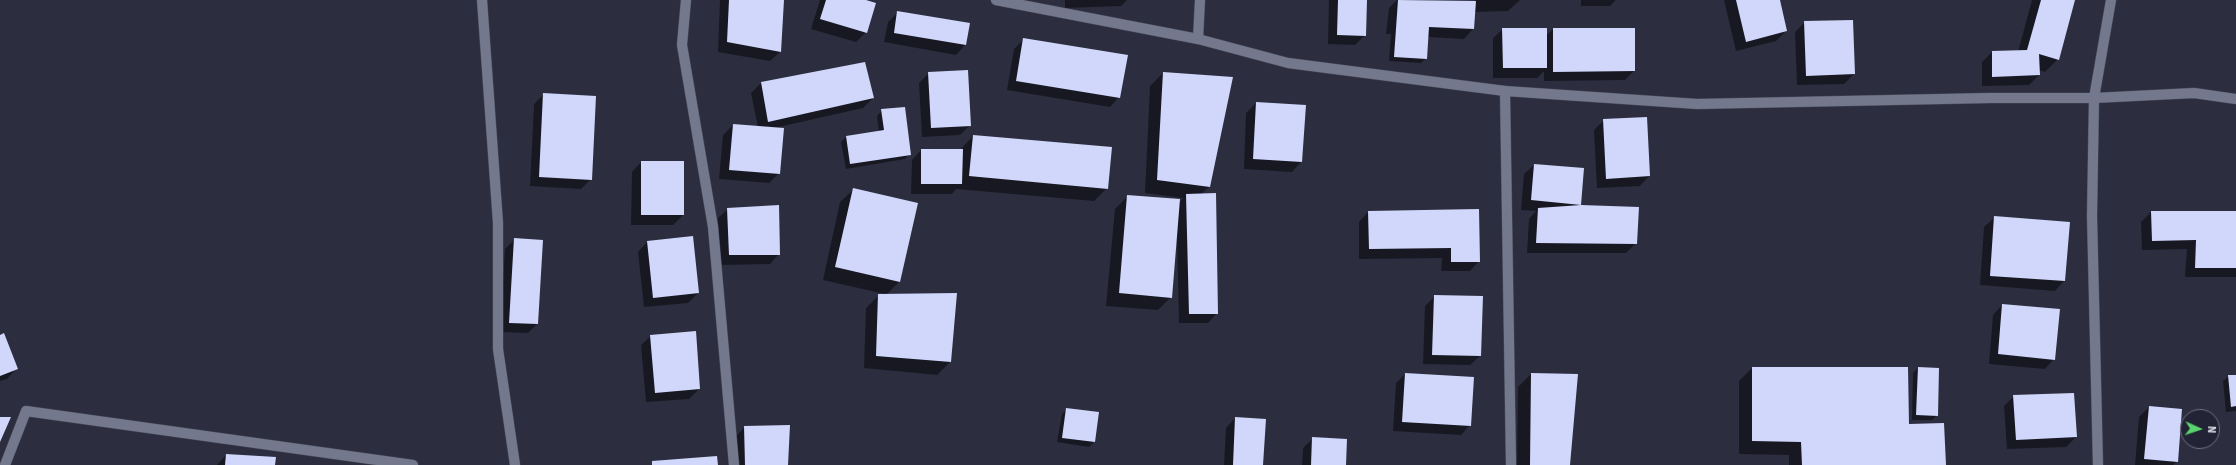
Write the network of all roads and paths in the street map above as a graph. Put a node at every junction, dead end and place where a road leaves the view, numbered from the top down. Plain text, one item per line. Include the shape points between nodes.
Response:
1 (482, 0) edge
2 (686, 0) edge
3 (996, 0) edge
4 (1200, 0) edge
5 (2111, 0) edge
6 (1198, 39) junction
7 (1505, 91) junction
8 (2094, 98) junction
9 (2236, 99) edge
10 (5, 465) edge
11 (414, 465) edge
12 (515, 465) edge
13 (734, 465) edge
14 (1511, 465) edge
15 (2098, 465) edge

1 - 12 street via 498,223 498,349
2 - 13 street via 682,45 713,227
3 - 6 street
4 - 6 street
5 - 8 street
6 - 7 street via 1288,63
7 - 8 street via 1697,104
7 - 14 street
8 - 9 street via 2194,93
8 - 15 street via 2092,216
10 - 11 street via 26,411

